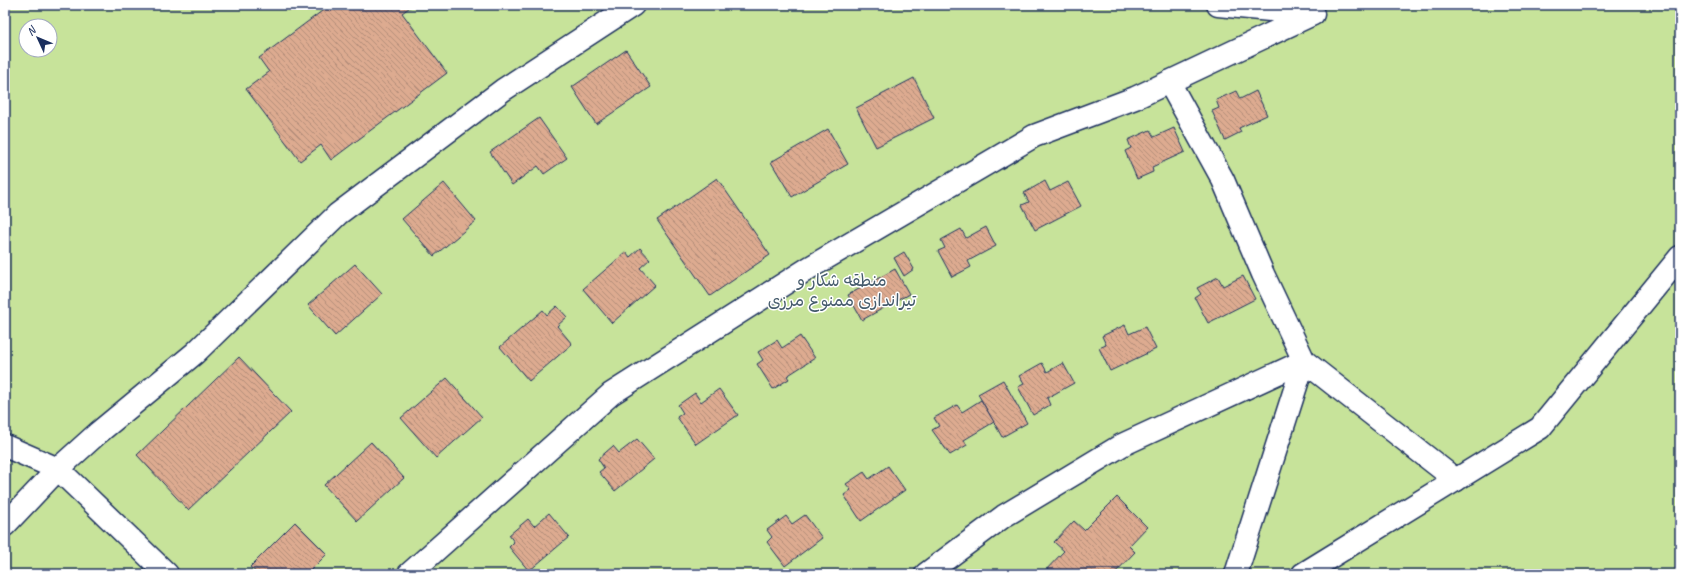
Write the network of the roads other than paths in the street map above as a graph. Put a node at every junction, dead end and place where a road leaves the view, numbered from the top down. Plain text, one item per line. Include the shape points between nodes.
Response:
1 (633, 5) edge
2 (1218, 5) edge
3 (1169, 82) junction
4 (1680, 257) edge
5 (1304, 361) junction
6 (5, 446) edge
7 (58, 469) junction
8 (1456, 480) junction
9 (5, 525) edge
10 (167, 574) edge
11 (409, 574) edge
12 (926, 574) edge
13 (1236, 574) edge
14 (1303, 574) edge

1 - 7 street via 502,90 338,214 195,353
2 - 3 street via 1313,14
3 - 5 street via 1223,180
3 - 11 street via 1135,98 1034,136 809,268 611,394
4 - 8 street via 1540,428
5 - 8 street
5 - 12 street via 1122,445 1004,516
5 - 13 street
6 - 7 street
7 - 9 street
7 - 10 street
8 - 14 street

